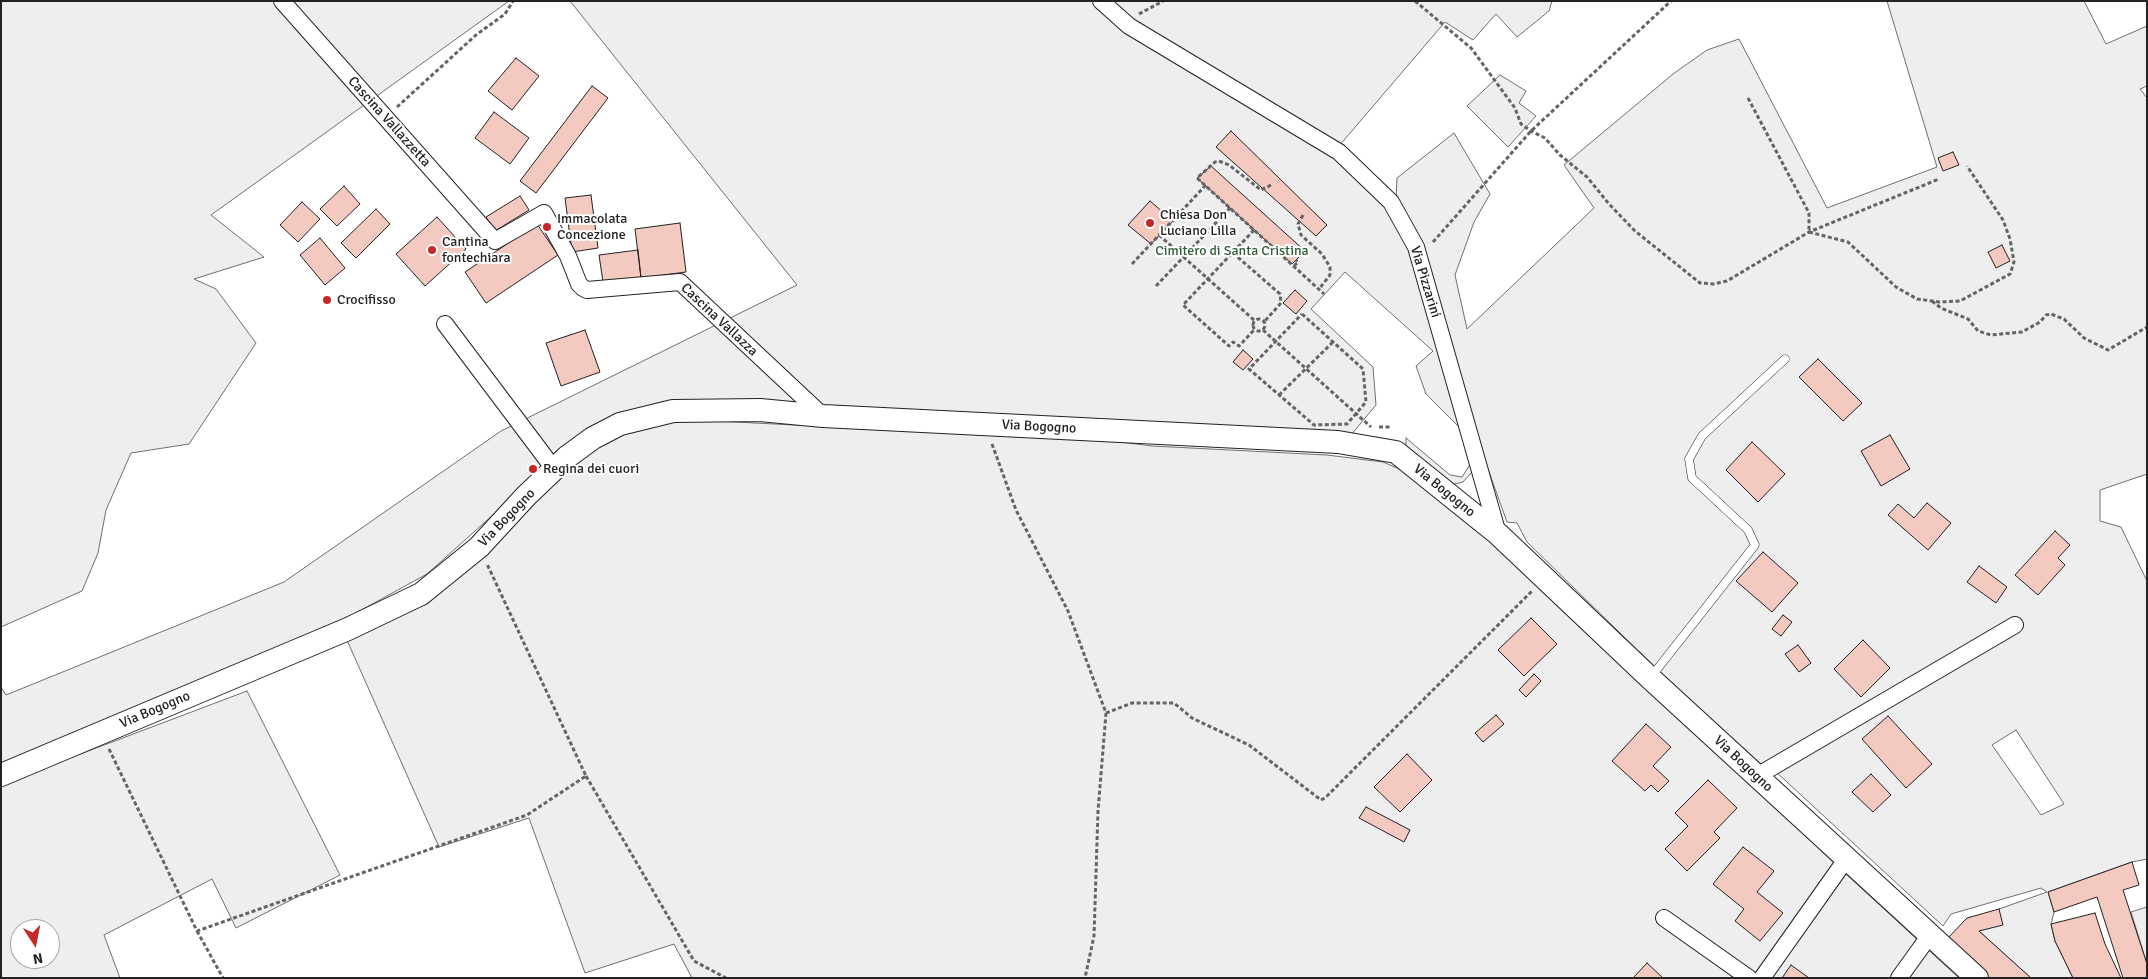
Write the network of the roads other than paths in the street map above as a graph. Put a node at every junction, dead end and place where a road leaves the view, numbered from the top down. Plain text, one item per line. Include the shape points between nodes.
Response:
1 (282, 1) edge
2 (1101, 1) edge
3 (497, 241) joint
4 (445, 324) dead end
5 (1785, 359) dead end
6 (823, 416) junction
7 (554, 470) junction
8 (1498, 534) junction
9 (2015, 626) dead end
10 (1650, 678) junction
11 (1, 775) edge
12 (1757, 776) junction
13 (1847, 858) junction
14 (1664, 918) dead end
15 (1930, 935) junction
16 (1748, 978) edge
17 (1762, 978) edge
18 (1898, 978) edge
19 (1978, 978) edge

1 - 3 street, Cascina Vallazzetta
2 - 8 street, Via Pizzarini via 1123,21 1339,152 1391,202 1419,257
3 - 6 street, Cascina Vallazza via 544,214 583,288 680,282 686,285
4 - 7 street
5 - 10 lane via 1702,436 1688,459 1692,478 1748,530 1756,545
6 - 7 main road, Via Bogogno via 760,410 673,411 620,424 593,438
6 - 8 main road, Via Bogogno via 1338,442 1396,452
7 - 11 main road, Via Bogogno via 479,547 421,594 348,629
8 - 10 main road, Via Bogogno
9 - 12 street
10 - 12 main road, Via Bogogno
12 - 13 main road, Via Bogogno
13 - 15 main road, Via Bogogno
13 - 17 street
14 - 16 street
15 - 18 street
15 - 19 main road, Via Bogogno

